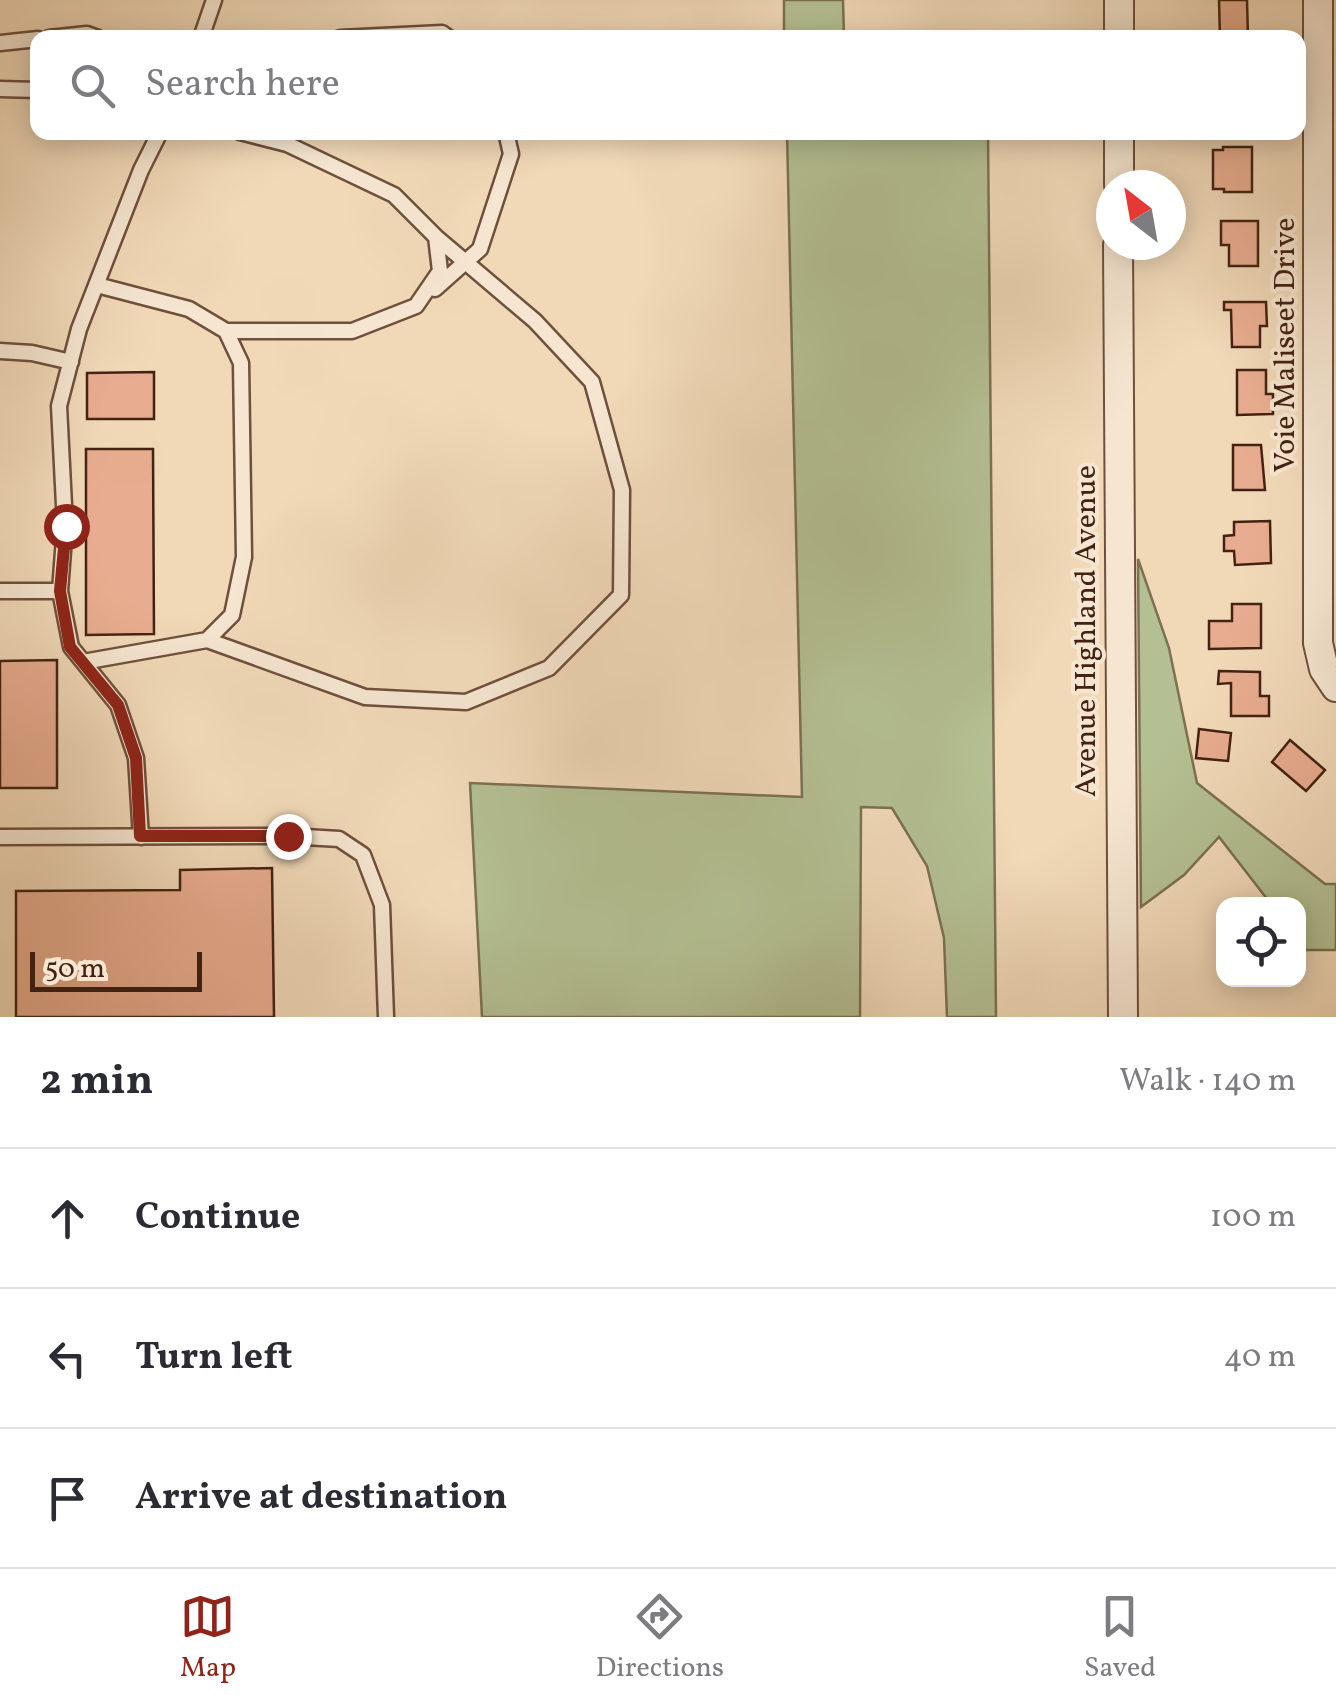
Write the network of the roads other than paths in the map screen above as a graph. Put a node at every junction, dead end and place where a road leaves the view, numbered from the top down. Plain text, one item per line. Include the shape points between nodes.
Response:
1 (214, 0) edge
2 (1119, 0) edge
3 (1318, 0) edge
4 (205, 30) edge
5 (1119, 30) edge
6 (30, 40) edge
7 (0, 42) edge
8 (0, 90) edge
9 (30, 90) edge
10 (156, 140) edge
11 (271, 140) edge
12 (507, 140) edge
13 (1119, 140) edge
14 (1118, 170) edge
15 (436, 237) junction
16 (1118, 260) edge
17 (465, 262) junction
18 (97, 284) junction
19 (416, 306) junction
20 (226, 331) junction
21 (1328, 349) edge
22 (0, 351) edge
23 (71, 362) junction
24 (0, 590) edge
25 (60, 591) junction
26 (208, 640) junction
27 (82, 662) junction
28 (1336, 687) edge
29 (140, 836) junction
30 (0, 837) edge
31 (386, 1017) edge
32 (1123, 1017) edge

1 - 4 lane
2 - 5 street
3 - 21 street, Voie Maliseet Drive
6 - 7 lane
8 - 9 lane
10 - 18 lane
11 - 15 lane via 394,195
12 - 17 lane via 510,154 480,249
13 - 14 street
15 - 17 lane
15 - 19 lane via 440,271
16 - 32 street, Avenue Highland Avenue
17 - 19 lane
17 - 26 lane via 592,382 622,490 621,595 550,668 466,702 365,697
18 - 20 lane via 189,309
18 - 23 lane
19 - 20 lane via 352,331
20 - 26 lane via 241,363 244,557 232,615
21 - 28 street, Voie Maliseet Drive via 1318,643
22 - 23 lane
23 - 25 lane via 59,406 66,526
24 - 25 lane
25 - 27 lane via 70,647
26 - 27 lane
27 - 29 lane via 118,705 136,758
29 - 30 lane
29 - 31 lane via 339,839 364,855 382,906

